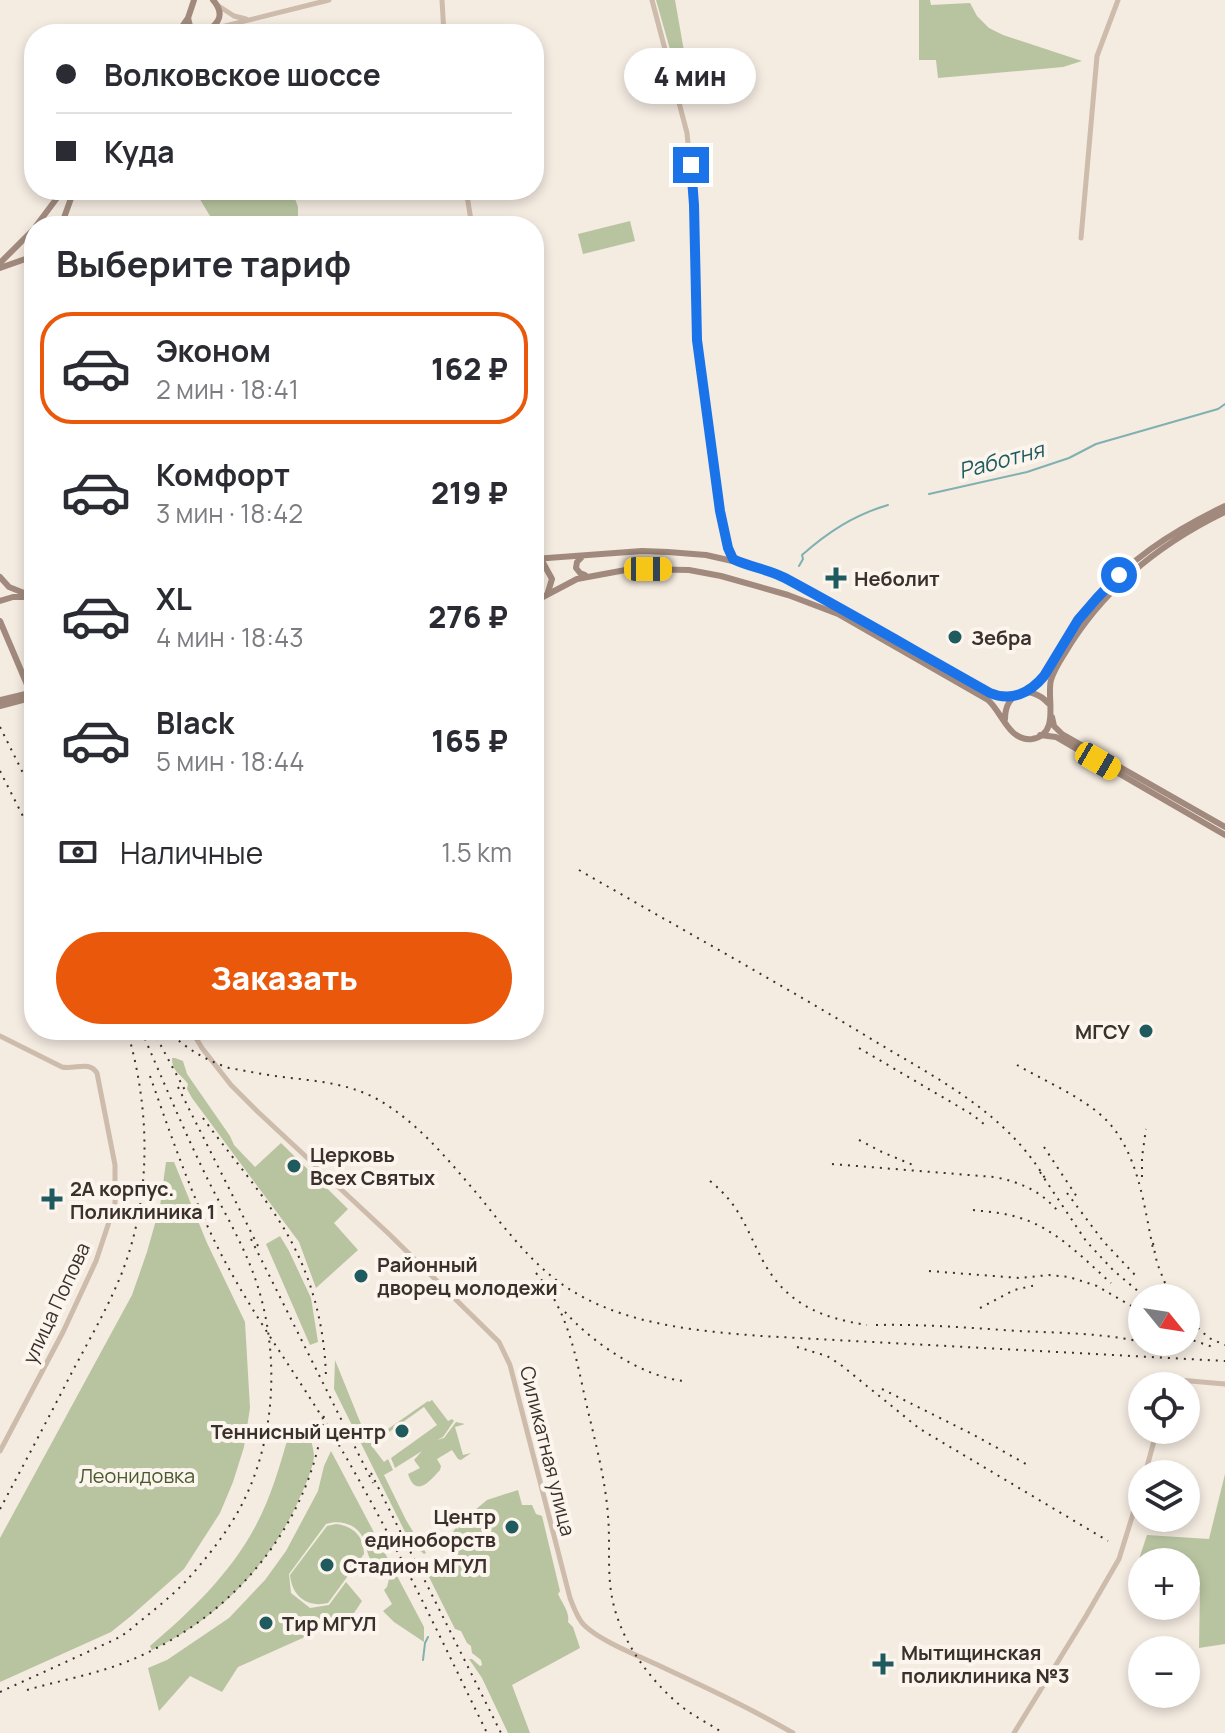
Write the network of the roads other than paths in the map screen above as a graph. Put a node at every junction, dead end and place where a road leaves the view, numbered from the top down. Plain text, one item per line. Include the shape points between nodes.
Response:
1 (329, 0) edge
2 (442, 0) edge
3 (652, 0) edge
4 (1118, 0) edge
5 (195, 1) edge
6 (215, 2) edge
7 (188, 18) junction
8 (247, 20) junction
9 (184, 24) edge
10 (188, 24) edge
11 (216, 24) edge
12 (237, 24) edge
13 (443, 24) edge
14 (56, 200) edge
15 (71, 200) edge
16 (51, 207) junction
17 (66, 215) joint
18 (44, 216) edge
19 (1081, 238) dead end
20 (24, 239) edge
21 (11, 253) junction
22 (24, 260) edge
23 (20, 262) junction
24 (0, 265) edge
25 (1225, 506) edge
26 (1225, 512) edge
27 (728, 548) junction
28 (584, 556) junction
29 (716, 557) junction
30 (544, 559) edge
31 (738, 561) junction
32 (544, 568) edge
33 (587, 576) junction
34 (3, 582) edge
35 (793, 582) junction
36 (807, 589) junction
37 (24, 592) edge
38 (546, 595) joint
39 (788, 595) junction
40 (24, 596) edge
41 (4, 599) edge
42 (803, 600) junction
43 (0, 609) edge
44 (0, 621) edge
45 (24, 675) edge
46 (1026, 692) junction
47 (1013, 697) junction
48 (24, 699) edge
49 (0, 703) edge
50 (1050, 707) junction
51 (1051, 717) junction
52 (1005, 721) junction
53 (1040, 735) junction
54 (1225, 827) edge
55 (1225, 835) edge
56 (0, 1036) edge
57 (197, 1040) edge
58 (1200, 1382) edge
59 (1225, 1384) edge
60 (0, 1451) edge
61 (1128, 1530) edge
62 (793, 1733) edge
63 (1014, 1733) edge

1 - 8 street
2 - 13 street
3 - 27 street via 687,133 697,340
4 - 19 street via 1097,56
5 - 7 main road
6 - 8 street
6 - 11 main road
7 - 9 main road
7 - 10 main road
8 - 12 street
14 - 16 main road
15 - 17 main road
16 - 17 main road via 60,206
16 - 18 main road
20 - 21 main road
21 - 23 main road
21 - 24 main road
22 - 23 main road
23 - 24 main road
25 - 46 main road via 1166,537 1119,575 1090,605 1044,676
26 - 50 main road via 1160,549 1105,598 1054,673
27 - 29 street
27 - 31 street
28 - 29 main road via 655,551
28 - 30 main road
28 - 33 main road via 576,568
29 - 31 main road
31 - 35 main road
32 - 38 main road via 552,579
33 - 38 main road
33 - 39 main road via 631,569 689,570
34 - 37 main road
34 - 41 main road via 9,593
35 - 36 main road
35 - 39 main road via 796,589
36 - 42 main road via 799,593
36 - 47 main road via 990,693
39 - 42 main road
40 - 41 main road
41 - 43 main road
42 - 52 main road via 844,617 988,700
44 - 45 main road
46 - 47 main road
46 - 50 main road via 1042,697
47 - 52 main road
48 - 49 main road, bridge
50 - 51 main road
51 - 53 main road
51 - 54 main road via 1062,734
52 - 53 main road via 1019,736
53 - 55 main road via 1056,737
56 - 60 street, улица Попова via 62,1067 94,1068 115,1165 115,1204 90,1273
57 - 62 street, Силикатная улица via 231,1085 499,1342 510,1365 570,1598 586,1627
58 - 59 street
61 - 63 street via 1119,1559

